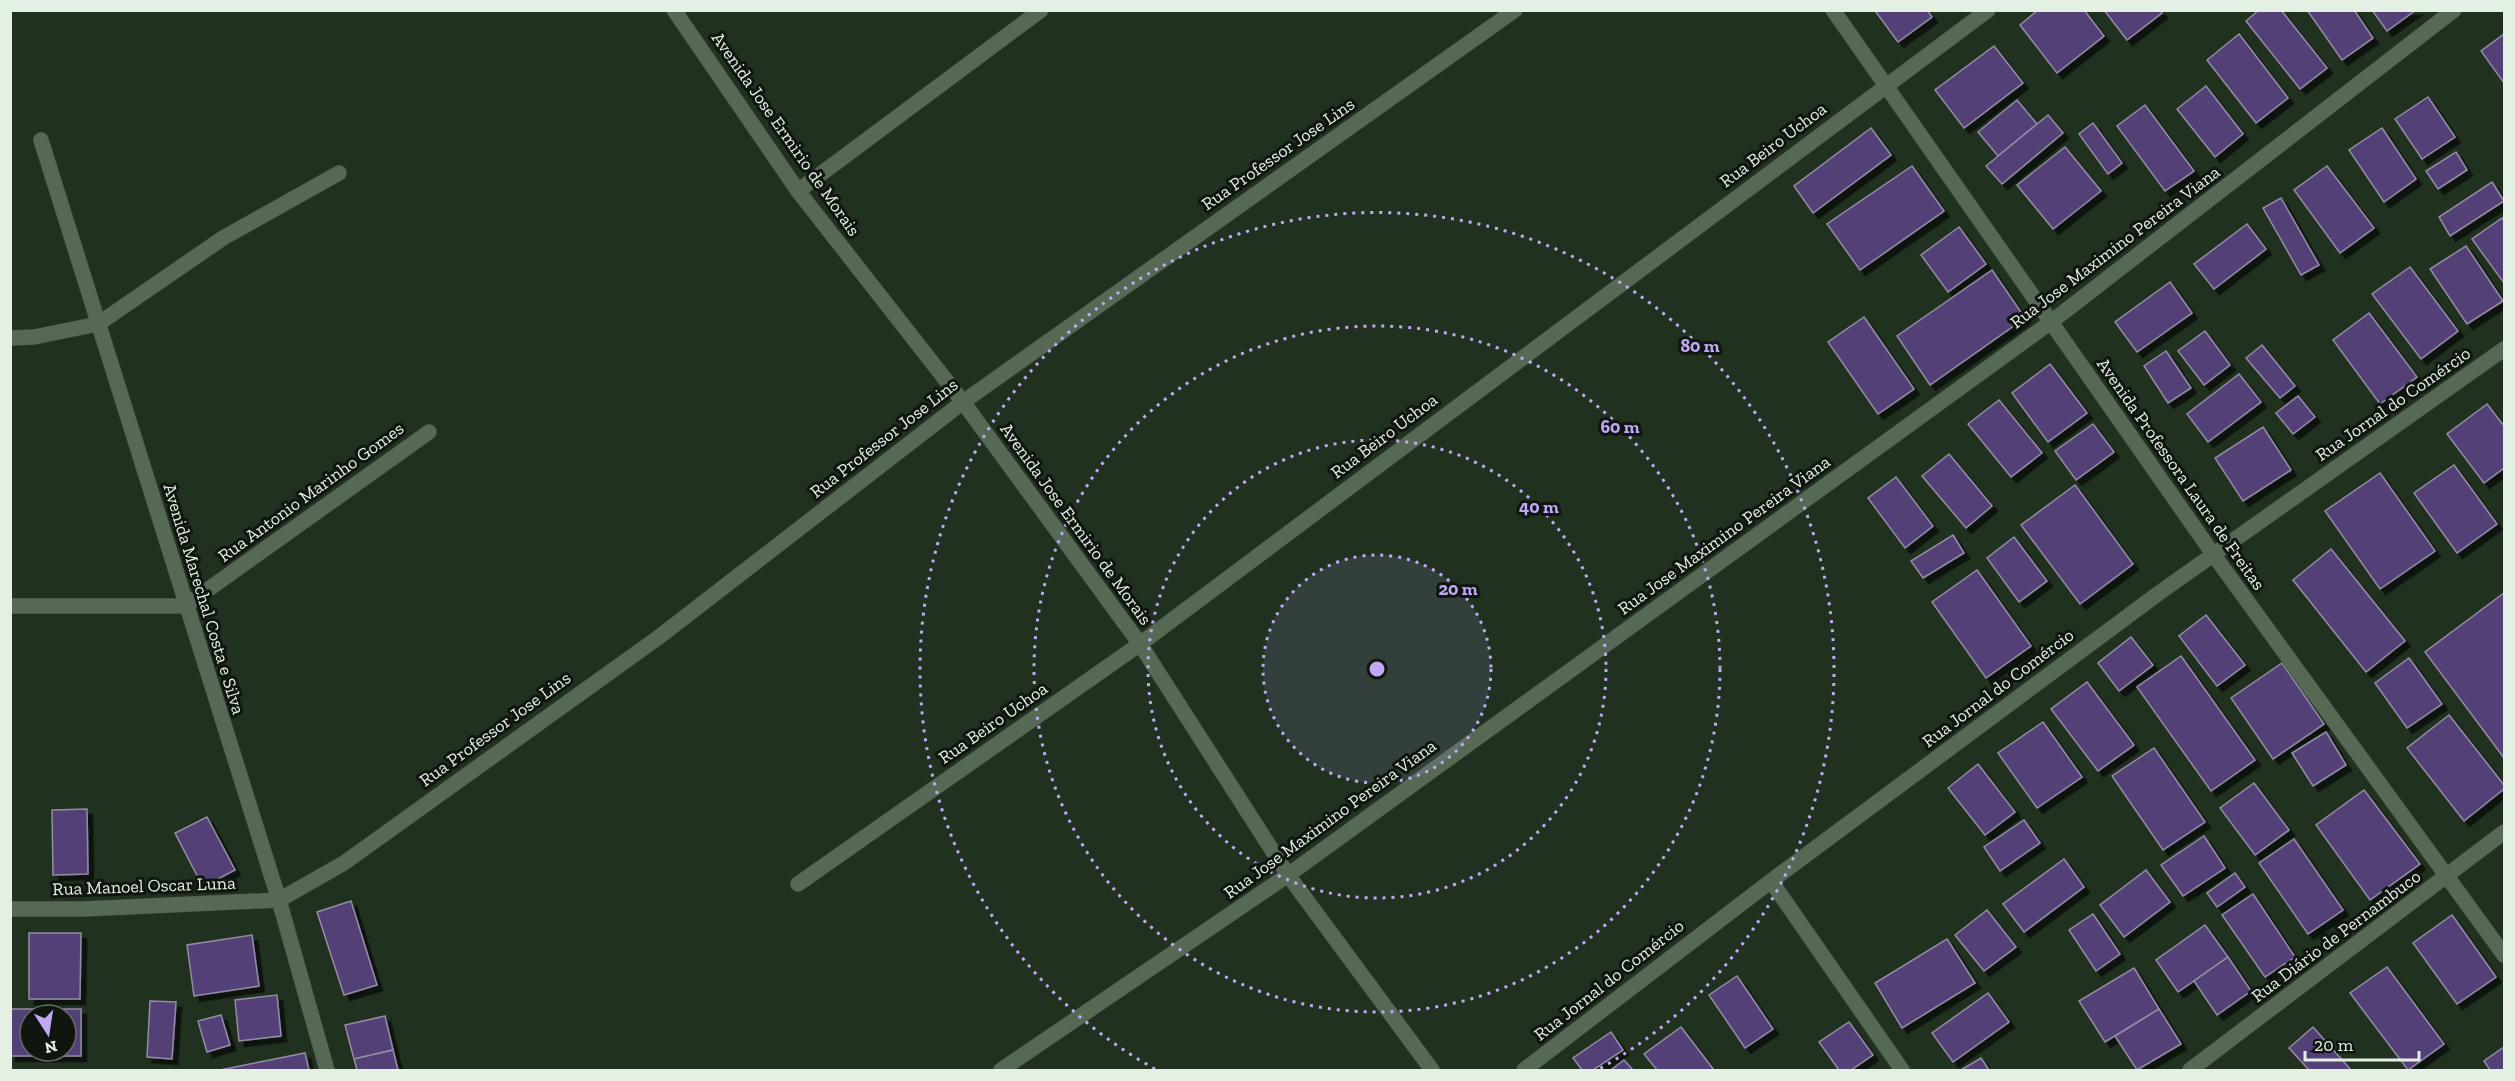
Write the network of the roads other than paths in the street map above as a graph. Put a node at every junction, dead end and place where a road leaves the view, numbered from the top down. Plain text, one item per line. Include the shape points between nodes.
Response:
1 (674, 10) edge
2 (1041, 10) edge
3 (1515, 10) edge
4 (1833, 10) edge
5 (1988, 10) edge
6 (2454, 10) edge
7 (1884, 86) junction
8 (41, 140) dead end
9 (339, 173) dead end
10 (798, 191) junction
11 (2050, 322) junction
12 (98, 324) junction
13 (10, 338) edge
14 (2505, 349) edge
15 (963, 402) junction
16 (429, 432) dead end
17 (2212, 554) junction
18 (10, 606) edge
19 (185, 606) junction
20 (1140, 644) junction
21 (2505, 832) edge
22 (1288, 875) junction
23 (2446, 877) junction
24 (1770, 881) junction
25 (798, 884) dead end
26 (279, 900) junction
27 (10, 909) edge
28 (2505, 955) edge
29 (327, 1071) edge
30 (1001, 1071) edge
31 (1432, 1071) edge
32 (1524, 1071) edge
33 (1902, 1071) edge
34 (2190, 1071) edge

1 - 10 street, Avenida Jose Ermirio de Morais
2 - 10 street
3 - 15 street, Rua Professor Jose Lins
4 - 7 street, Avenida Professora Laura de Freitas
5 - 7 street, Rua Beiro Uchoa
6 - 11 street, Rua Jose Maximino Pereira Viana
7 - 11 street, Avenida Professora Laura de Freitas
7 - 20 street, Rua Beiro Uchoa
8 - 12 street, Avenida Marechal Costa e Silva
9 - 12 street via 223,238
10 - 15 street, Avenida Jose Ermirio de Morais
11 - 17 street, Avenida Professora Laura de Freitas
11 - 22 street, Rua Jose Maximino Pereira Viana
12 - 13 street
12 - 19 street, Avenida Marechal Costa e Silva
14 - 17 street, Rua Jornal do Comércio
15 - 20 street, Avenida Jose Ermirio de Morais
15 - 26 street, Rua Professor Jose Lins via 659,637 344,863
16 - 19 street, Rua Antonio Marinho Gomes
17 - 23 street, Avenida Professora Laura de Freitas
17 - 24 street, Rua Jornal do Comércio
18 - 19 street
19 - 26 street, Avenida Marechal Costa e Silva
20 - 22 street, Avenida Jose Ermirio de Morais
20 - 25 street, Rua Beiro Uchoa
21 - 23 street, Rua Diário de Pernambuco
22 - 30 street, Rua Jose Maximino Pereira Viana
22 - 31 street, Avenida Jose Ermirio de Morais
23 - 28 street, Avenida Professora Laura de Freitas
23 - 34 street, Rua Diário de Pernambuco
24 - 32 street, Rua Jornal do Comércio
24 - 33 street
26 - 27 street, Rua Manoel Oscar Luna
26 - 29 street, Avenida Marechal Costa e Silva

